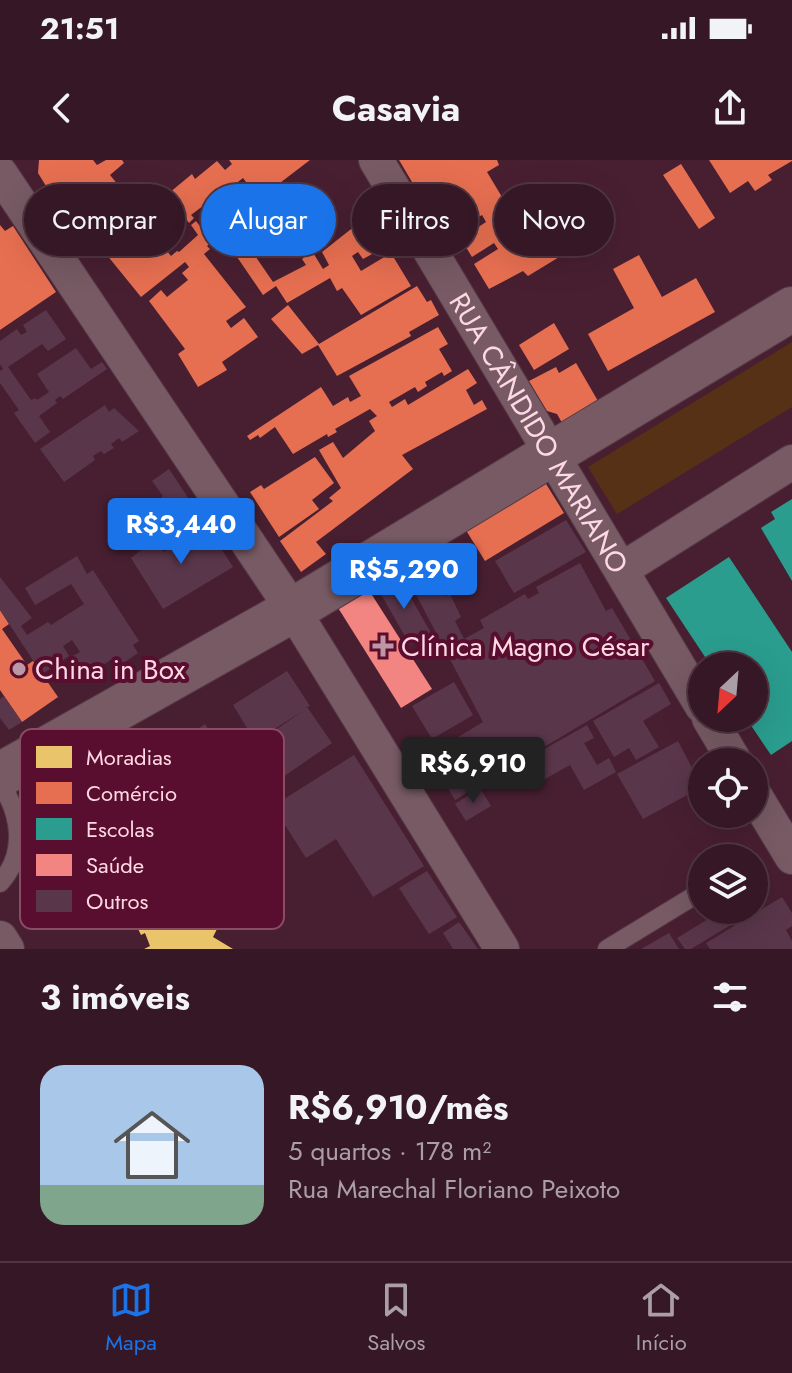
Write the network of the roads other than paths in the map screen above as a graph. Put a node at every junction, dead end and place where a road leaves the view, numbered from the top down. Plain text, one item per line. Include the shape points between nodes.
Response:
1 (376, 160) edge
2 (0, 173) edge
3 (792, 309) edge
4 (550, 455) junction
5 (792, 462) edge
6 (621, 570) junction
7 (293, 610) junction
8 (688, 682) edge
9 (82, 729) edge
10 (20, 764) edge
11 (0, 775) edge
12 (0, 783) edge
13 (768, 817) edge
14 (792, 857) edge
15 (0, 883) edge
16 (688, 900) edge
17 (0, 938) edge
18 (7, 949) edge
19 (502, 949) edge
20 (607, 949) edge

1 - 4 street, RUA CÂNDIDO MARIANO
2 - 7 street
3 - 4 main road
4 - 6 street, RUA CÂNDIDO MARIANO
4 - 7 main road
5 - 6 street
6 - 8 street, RUA CÂNDIDO MARIANO
7 - 9 main road
7 - 19 street
10 - 11 main road
12 - 15 lane via 19,830 16,854
13 - 14 street
16 - 20 lane
17 - 18 street

